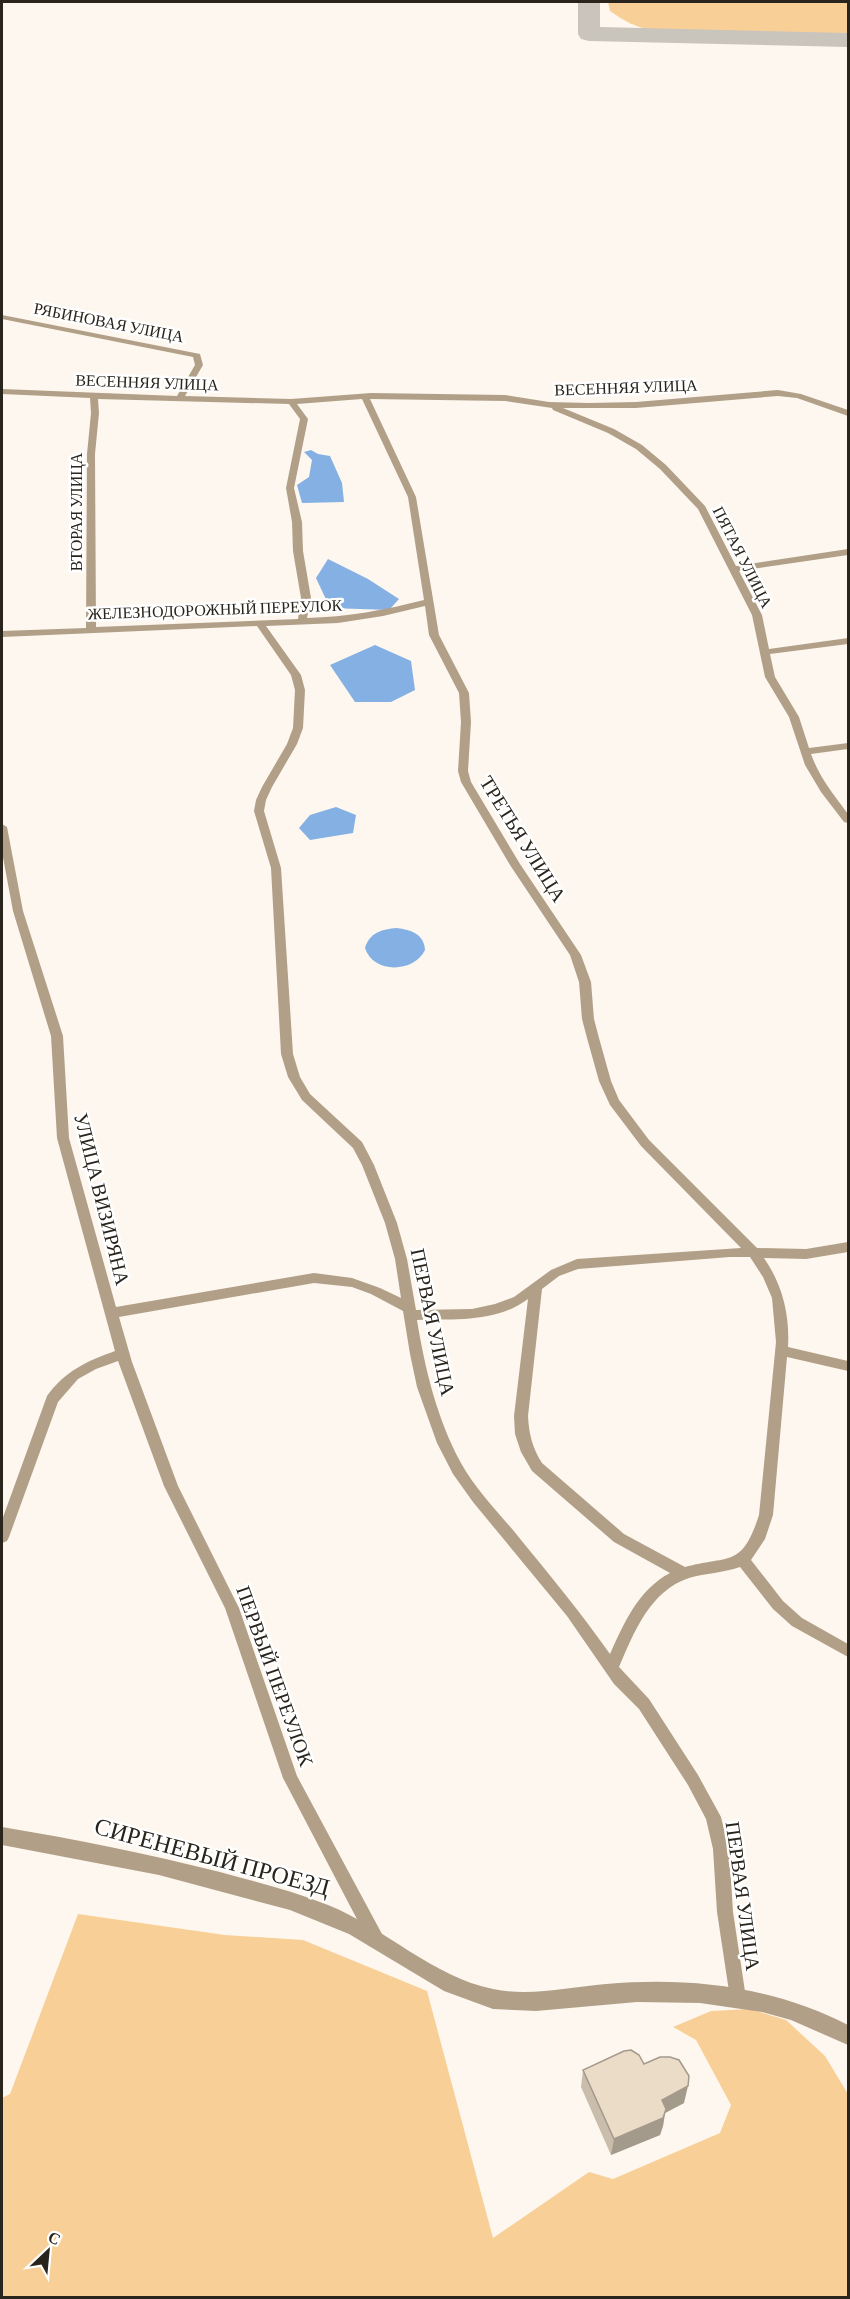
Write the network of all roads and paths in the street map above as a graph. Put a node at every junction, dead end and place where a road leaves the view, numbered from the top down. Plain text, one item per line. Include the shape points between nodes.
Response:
1 (2, 317) edge
2 (2, 391) edge
3 (94, 396) junction
4 (365, 397) junction
5 (179, 399) junction
6 (291, 402) junction
7 (549, 405) junction
8 (849, 413) edge
9 (849, 552) edge
10 (734, 569) junction
11 (429, 602) junction
12 (302, 621) junction
13 (259, 622) junction
14 (91, 629) junction
15 (2, 634) edge
16 (849, 641) edge
17 (765, 651) junction
18 (849, 746) edge
19 (805, 752) junction
20 (849, 820) edge
21 (2, 827) edge
22 (849, 1248) edge
23 (753, 1252) junction
24 (536, 1286) junction
25 (411, 1312) junction
26 (111, 1313) junction
27 (781, 1350) junction
28 (122, 1354) junction
29 (849, 1366) edge
30 (2, 1537) edge
31 (743, 1561) junction
32 (684, 1574) junction
33 (849, 1651) edge
34 (611, 1668) junction
35 (2, 1836) edge
36 (376, 1939) junction
37 (738, 1998) junction
38 (849, 2036) edge

1 - 5 street, РЯБИНОВАЯ УЛИЦА via 198,356 198,364
2 - 3 street, ВЕСЕННЯЯ УЛИЦА
3 - 5 street, ВЕСЕННЯЯ УЛИЦА
3 - 14 street, ВТОРАЯ УЛИЦА
4 - 6 street, ВЕСЕННЯЯ УЛИЦА
4 - 7 street, ВЕСЕННЯЯ УЛИЦА via 506,398
4 - 11 street, ТРЕТЬЯ УЛИЦА via 412,497
5 - 6 street, ВЕСЕННЯЯ УЛИЦА
6 - 12 street via 304,419 290,488 306,598
7 - 8 street, ВЕСЕННЯЯ УЛИЦА via 625,405 778,393
7 - 10 street, ПЯТАЯ УЛИЦА via 611,431 651,456 702,508
9 - 10 street
10 - 17 street, ПЯТАЯ УЛИЦА via 757,615
11 - 12 street, ЖЕЛЕЗНОДОРОЖНЫЙ ПЕРЕУЛОК via 361,618
11 - 23 street, ТРЕТЬЯ УЛИЦА via 438,647 464,693 466,782 575,955 585,982 593,1038 614,1102 645,1143
12 - 13 street, ЖЕЛЕЗНОДОРОЖНЫЙ ПЕРЕУЛОК
13 - 14 street, ЖЕЛЕЗНОДОРОЖНЫЙ ПЕРЕУЛОК
13 - 25 street, ПЕРВАЯ УЛИЦА via 296,675 300,690 298,728 267,786 259,811 276,868 287,1054 306,1097 358,1145 368,1165 396,1241
14 - 15 street, ЖЕЛЕЗНОДОРОЖНЫЙ ПЕРЕУЛОК
16 - 17 street
17 - 19 street, ПЯТАЯ УЛИЦА via 770,677 794,717
18 - 19 street
19 - 20 street, ПЯТАЯ УЛИЦА via 816,777
21 - 26 street, УЛИЦА ВИЗИРЯНА via 18,910 57,1036 63,1138
22 - 23 street via 806,1254
23 - 24 street via 600,1260 577,1264
23 - 27 street, ТРЕТЬЯ УЛИЦА via 769,1275 778,1298
24 - 25 street via 497,1309 472,1314
24 - 32 street via 521,1416 528,1452 537,1467 619,1538
25 - 26 street via 365,1286 334,1277
25 - 34 street, ПЕРВАЯ УЛИЦА via 424,1387 458,1470 572,1612
26 - 28 street, УЛИЦА ВИЗИРЯНА
27 - 29 street
27 - 31 street, ТРЕТЬЯ УЛИЦА via 766,1515 755,1548
28 - 30 street via 84,1368 59,1387
28 - 36 street, ПЕРВЫЙ ПЕРЕУЛОК via 171,1486 232,1608 291,1778
31 - 32 street
31 - 33 street via 797,1622
32 - 34 street via 666,1582 651,1596
34 - 37 street, ПЕРВАЯ УЛИЦА via 644,1704 669,1740 712,1817 721,1850 725,1912
35 - 36 street, СИРЕНЕВЫЙ ПРОЕЗД via 130,1858 260,1892 303,1904
36 - 37 street, СИРЕНЕВЫЙ ПРОЕЗД via 449,1982 493,1999 534,2001 659,1991
37 - 38 street, СИРЕНЕВЫЙ ПРОЕЗД via 798,2011

